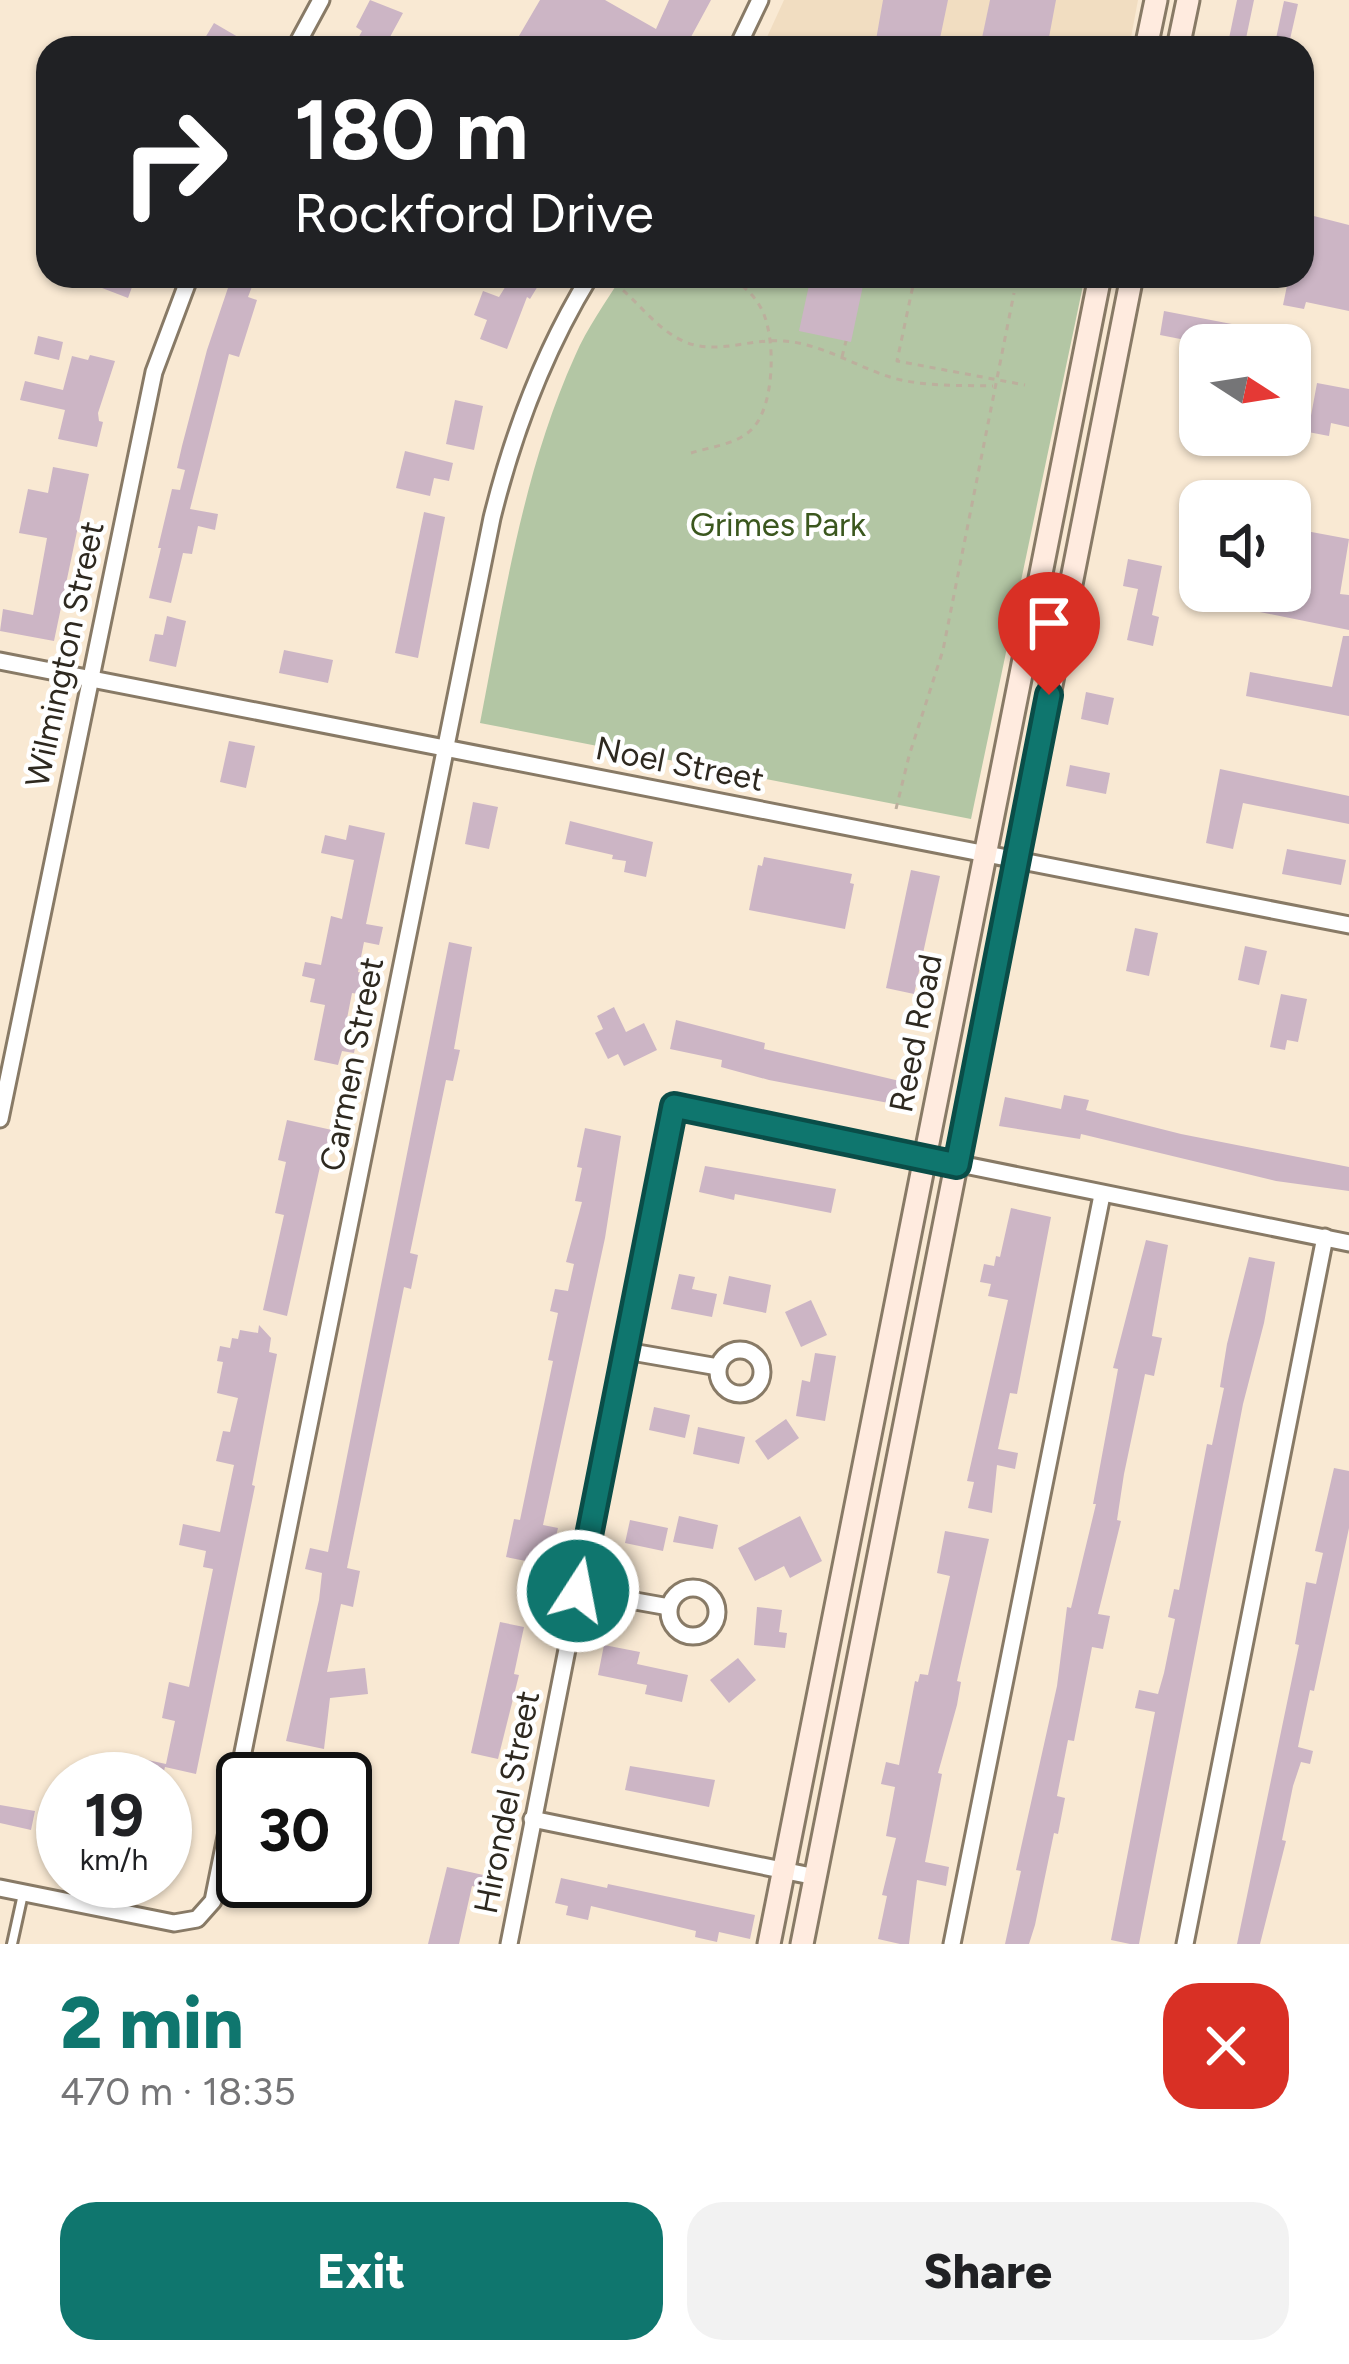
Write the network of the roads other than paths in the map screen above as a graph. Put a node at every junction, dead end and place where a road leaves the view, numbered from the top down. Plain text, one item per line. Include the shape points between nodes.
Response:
1 (321, 0) edge
2 (760, 0) edge
3 (1156, 0) edge
4 (1187, 0) edge
5 (302, 36) edge
6 (743, 36) edge
7 (1148, 36) edge
8 (1180, 36) edge
9 (186, 288) edge
10 (583, 288) edge
11 (1098, 288) edge
12 (1130, 288) edge
13 (1043, 564) junction
14 (1072, 572) junction
15 (0, 661) edge
16 (88, 678) junction
17 (445, 748) junction
18 (984, 854) junction
19 (1018, 860) junction
20 (1349, 925) edge
21 (0, 1119) edge
22 (924, 1159) junction
23 (957, 1165) junction
24 (1102, 1195) junction
25 (1325, 1238) junction
26 (1349, 1243) edge
27 (626, 1351) junction
28 (718, 1367) dead end
29 (848, 1544) junction
30 (880, 1552) junction
31 (578, 1591) junction
32 (669, 1607) dead end
33 (532, 1820) junction
34 (783, 1871) junction
35 (816, 1877) junction
36 (0, 1888) edge
37 (23, 1893) junction
38 (12, 1944) edge
39 (509, 1944) edge
40 (769, 1944) edge
41 (802, 1944) edge
42 (952, 1944) edge
43 (1185, 1944) edge

1 - 5 street
2 - 6 street
3 - 7 street
4 - 8 street
9 - 16 street, Wilmington Street via 154,372
10 - 17 street, Carmen Street via 508,454
11 - 13 street, Reed Road
12 - 14 street, Reed Road
13 - 14 street
13 - 18 street, Reed Road
14 - 19 street, Reed Road
15 - 16 street, Noel Street
16 - 17 street, Noel Street
16 - 21 street, Wilmington Street
17 - 18 street, Noel Street
17 - 37 street, Carmen Street via 213,1901 197,1918 174,1923
18 - 19 street, Noel Street
18 - 22 street, Reed Road
19 - 20 street, Noel Street
19 - 23 street, Reed Road
22 - 23 street
22 - 27 street, Hirondel Street via 674,1106
22 - 29 street, Reed Road
23 - 24 street
23 - 30 street, Reed Road
24 - 25 street
24 - 42 street
25 - 26 street
25 - 43 street
27 - 28 street
27 - 31 street, Hirondel Street
29 - 30 street
29 - 34 street, Reed Road
30 - 35 street, Reed Road
31 - 32 street
31 - 33 street, Hirondel Street
33 - 34 street
33 - 39 street, Hirondel Street
34 - 35 street
34 - 40 street, Reed Road
35 - 41 street, Reed Road
36 - 37 street
37 - 38 lane

